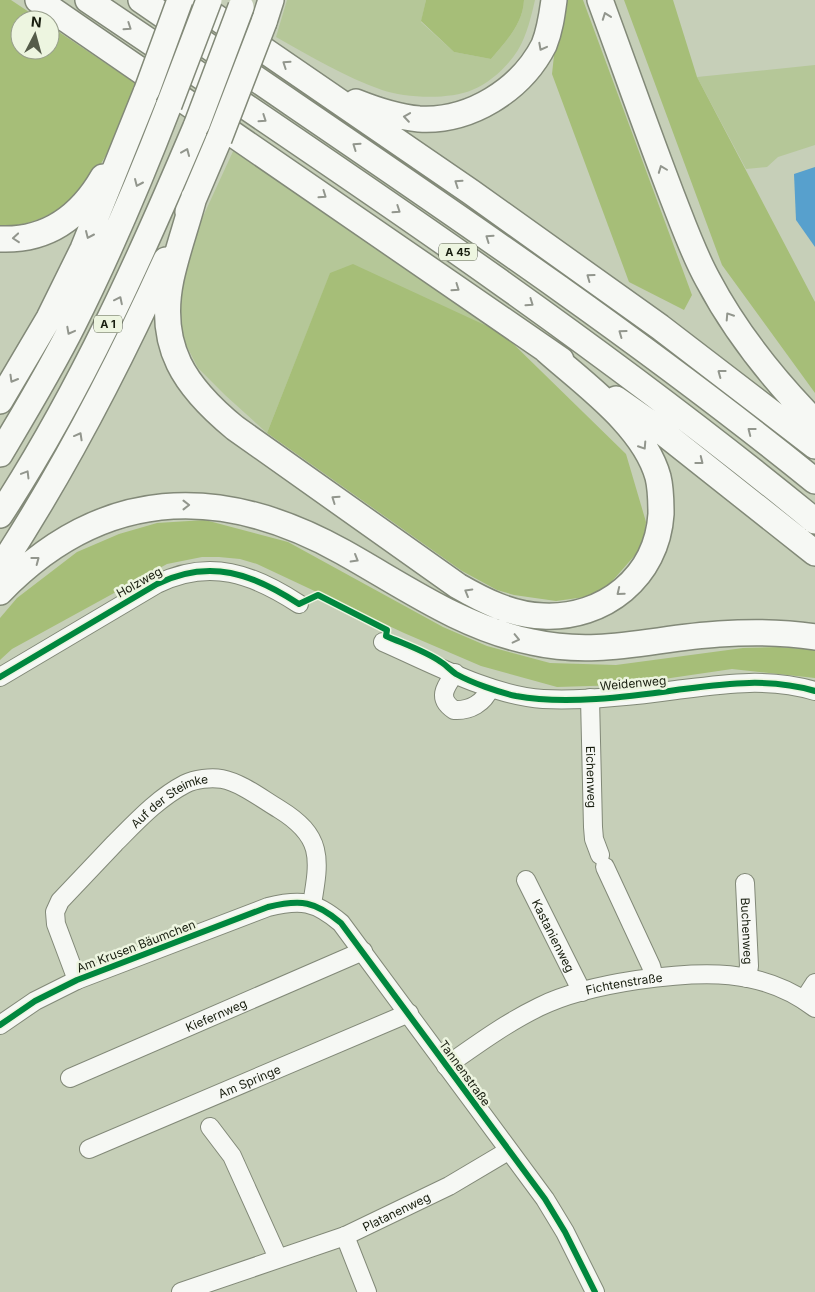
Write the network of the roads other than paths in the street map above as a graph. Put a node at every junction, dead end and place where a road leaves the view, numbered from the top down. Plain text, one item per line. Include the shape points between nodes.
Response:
1 (38, 0) edge
2 (88, 0) edge
3 (141, 0) edge
4 (180, 0) edge
5 (191, 0) edge
6 (209, 0) edge
7 (554, 0) edge
8 (600, 0) edge
9 (242, 3) edge
10 (268, 11) edge
11 (326, 91) junction
12 (133, 125) junction
13 (194, 197) junction
14 (0, 239) edge
15 (547, 351) junction
16 (0, 401) edge
17 (815, 422) edge
18 (815, 446) edge
19 (0, 454) edge
20 (815, 481) edge
21 (0, 515) edge
22 (815, 521) edge
23 (815, 553) edge
24 (0, 568) edge
25 (0, 592) edge
26 (299, 604) dead end
27 (815, 637) edge
28 (383, 642) dead end
29 (455, 673) junction
30 (0, 677) edge
31 (490, 688) junction
32 (815, 691) edge
33 (590, 698) junction
34 (526, 880) dead end
35 (744, 883) dead end
36 (287, 902) joint
37 (312, 904) junction
38 (362, 951) junction
39 (654, 978) junction
40 (747, 978) junction
41 (77, 980) junction
42 (815, 983) edge
43 (582, 992) junction
44 (810, 1004) edge
45 (409, 1013) junction
46 (0, 1025) edge
47 (446, 1066) junction
48 (70, 1078) dead end
49 (210, 1128) dead end
50 (89, 1149) dead end
51 (508, 1151) junction
52 (345, 1236) junction
53 (278, 1258) junction
54 (181, 1292) edge
55 (366, 1292) edge
56 (595, 1292) edge

1 -> 15 highway
2 -> 22 highway, A 45 via 457,251 576,336 666,402
20 -> 3 highway, A 45 via 704,394 528,265
4 - 12 highway, bridge
11 -> 5 highway
6 -> 19 highway, A 1, bridge via 141,177 105,258 72,326
7 -> 11 highway via 544,45 528,70 502,94 472,110 441,118 420,119 384,113
17 -> 8 highway via 743,338 707,279 661,168
21 -> 9 highway, A 1, bridge via 60,415 134,269 197,124
10 - 13 highway, bridge
18 -> 11 highway via 660,327
12 -> 14 highway via 99,185 67,220 50,231 29,237
12 -> 16 highway via 83,249 49,318
15 -> 13 highway via 603,399 634,433 658,477 661,507 657,540 636,578 612,599 593,608 543,616 509,610 458,586 235,428 198,393 178,361 167,314 171,279
24 -> 13 highway via 84,427 129,339
15 -> 23 highway via 656,427
25 -> 27 highway via 34,561 94,525 140,510 198,505 240,510 290,527 342,552 455,616 532,643 598,648 718,634 780,633
26 - 30 street, Holzweg via 274,588 240,575 209,570 181,574 157,584
28 - 29 street, Weidenweg
29 - 31 street, Weidenweg
29 - 31 street via 444,692 446,702 454,710 481,702
31 - 33 street, Weidenweg via 542,699
32 - 33 street, Weidenweg via 777,683 738,682
33 - 39 street, Eichenweg via 594,839 648,957
34 - 43 street, Kastanienweg
35 - 40 street, Buchenweg
36 - 37 street, Tannenstraße
36 - 41 street, Am Krusen Bäumchen
37 - 38 street, Tannenstraße via 341,923
37 - 41 street, Auf der Steimke via 318,860 309,834 296,821 233,782 215,778 186,784 137,821 60,901 55,912 56,924
38 - 45 street, Tannenstraße
38 - 48 street, Kiefernweg
39 - 40 street, Fichtenstraße via 702,973
39 - 43 street, Fichtenstraße via 608,984
40 - 44 street, Fichtenstraße via 766,982
41 - 46 street, Am Krusen Bäumchen via 35,1001
42 - 44 street
43 - 47 street, Fichtenstraße via 540,1006
45 - 47 street, Tannenstraße
45 - 50 street, Am Springe
47 - 51 street, Tannenstraße
49 - 53 street via 232,1156
51 - 52 street, Platanenweg via 450,1186
51 - 56 street, Tannenstraße via 555,1215
52 - 53 street, Platanenweg
52 - 55 street
53 - 54 street, Platanenweg

